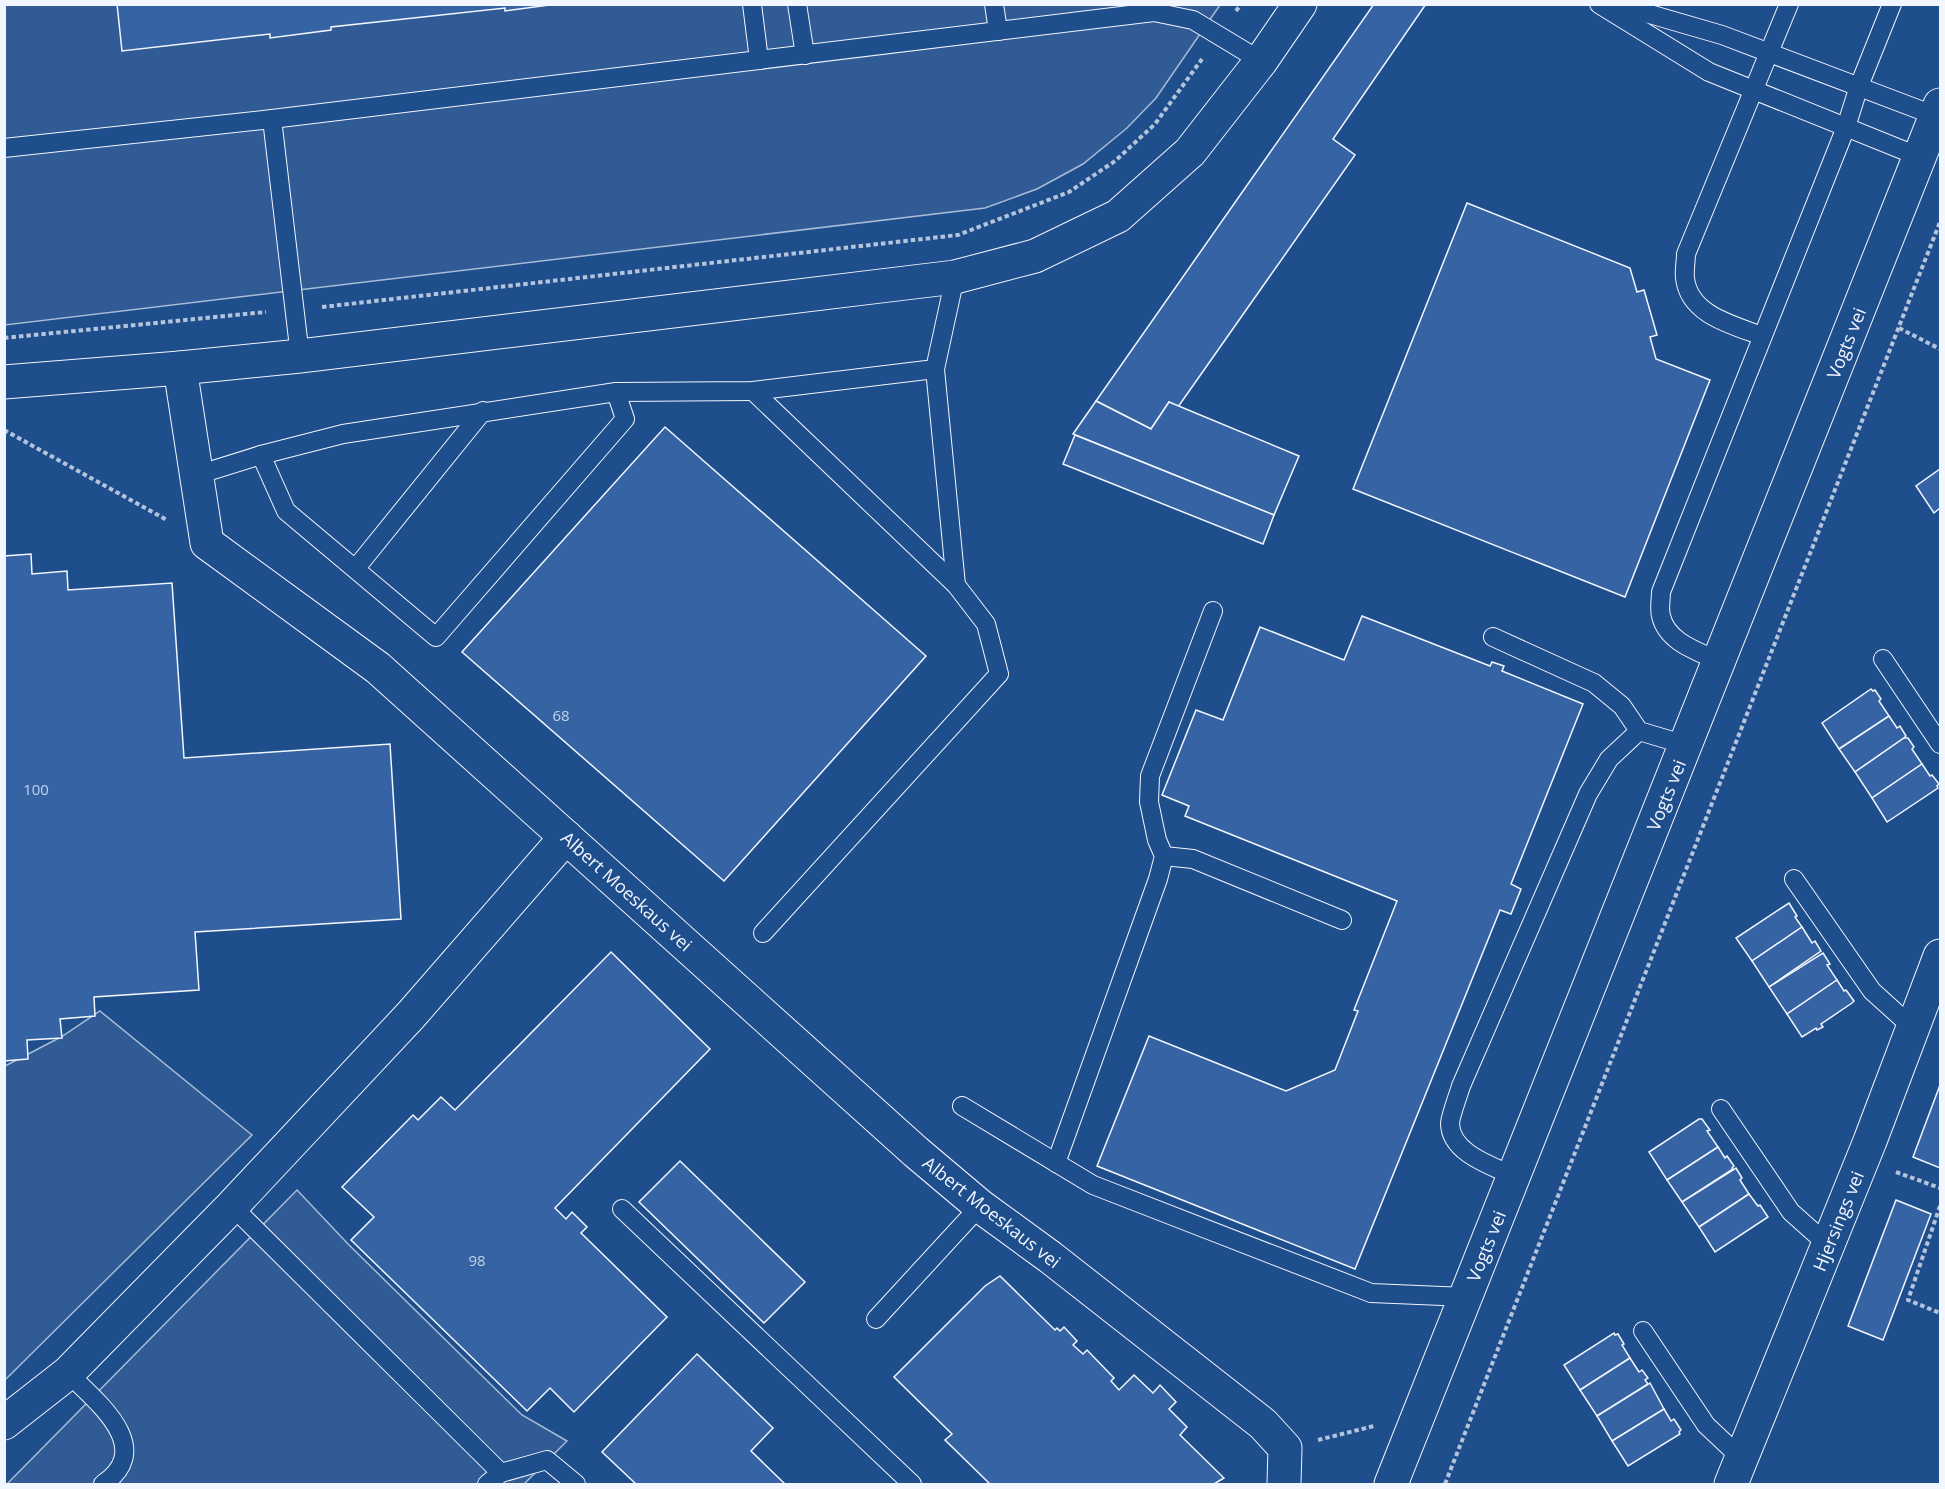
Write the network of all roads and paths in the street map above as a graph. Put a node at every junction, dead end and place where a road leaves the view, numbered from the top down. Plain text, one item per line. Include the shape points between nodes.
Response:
1 (752, 4) edge
2 (797, 4) edge
3 (993, 4) edge
4 (1240, 4) edge
5 (1300, 4) edge
6 (1599, 4) edge
7 (1615, 4) edge
8 (1789, 4) edge
9 (1892, 4) edge
10 (998, 31) junction
11 (1219, 35) junction
12 (1769, 53) junction
13 (805, 55) junction
14 (759, 60) junction
15 (1261, 61) junction
16 (1858, 86) junction
17 (1754, 90) junction
18 (1938, 110) edge
19 (272, 119) junction
20 (1846, 127) junction
21 (4, 148) edge
22 (1920, 157) junction
23 (1941, 222) edge
24 (955, 277) junction
25 (295, 310) junction
26 (1899, 328) junction
27 (1762, 336) junction
28 (4, 338) edge
29 (1941, 350) edge
30 (300, 356) junction
31 (180, 368) junction
32 (935, 369) junction
33 (4, 382) edge
34 (753, 391) junction
35 (616, 392) junction
36 (483, 411) junction
37 (4, 430) edge
38 (261, 455) junction
39 (197, 475) junction
40 (207, 543) junction
41 (356, 568) junction
42 (956, 585) junction
43 (1213, 611) dead end
44 (1493, 637) dead end
45 (1882, 659) dead end
46 (1719, 661) junction
47 (1638, 731) junction
48 (1941, 744) edge
49 (1686, 745) junction
50 (566, 837) junction
51 (1164, 856) junction
52 (1794, 879) dead end
53 (1342, 920) dead end
54 (763, 933) dead end
55 (1941, 956) edge
56 (1913, 1028) junction
57 (962, 1106) dead end
58 (1721, 1109) dead end
59 (1863, 1160) junction
60 (1056, 1163) junction
61 (1514, 1176) junction
62 (1941, 1188) edge
63 (232, 1206) junction
64 (980, 1206) junction
65 (1941, 1206) edge
66 (622, 1209) dead end
67 (1828, 1245) junction
68 (1466, 1297) junction
69 (1941, 1312) edge
70 (876, 1319) dead end
71 (1643, 1331) dead end
72 (68, 1373) junction
73 (1419, 1414) junction
74 (4, 1422) edge
75 (1285, 1448) junction
76 (1736, 1471) edge
77 (494, 1479) edge
78 (103, 1485) edge
79 (576, 1485) edge
80 (912, 1485) edge
81 (1284, 1485) edge
82 (1391, 1485) edge
83 (1445, 1485) edge

1 - 14 lane
2 - 13 lane
3 - 10 lane
4 - 11 path
5 - 15 street
6 - 17 lane via 1708,72
7 - 12 lane
8 - 12 lane
9 - 16 lane
10 - 11 lane via 1154,12 1193,20
10 - 13 lane
11 - 15 lane
11 - 25 path via 1155,124 1115,161 1069,192 958,235
12 - 16 lane
12 - 17 lane
13 - 14 lane
14 - 19 lane
15 - 24 street via 1190,152 1118,216 1035,256
16 - 18 lane
16 - 20 lane
17 - 20 lane
17 - 27 lane via 1686,254 1685,279 1694,302 1707,313
18 - 22 street, Vogts vei
19 - 21 lane
19 - 25 lane
20 - 22 lane
20 - 27 lane
22 - 46 street, Vogts vei
23 - 26 path
24 - 30 street
24 - 32 lane
25 - 28 path
25 - 30 lane
26 - 29 path
26 - 83 path
27 - 46 lane via 1661,592 1660,615 1668,631 1681,644
30 - 31 street
31 - 33 street
31 - 39 street
32 - 34 lane
32 - 42 lane
34 - 35 lane
34 - 42 lane
35 - 36 lane
35 - 41 lane via 625,419 436,637
36 - 38 lane via 343,434
36 - 41 lane
37 - 40 path
38 - 39 lane
38 - 41 lane via 286,511
39 - 40 street
40 - 50 street, Albert Moeskaus vei via 378,668
42 - 54 lane via 986,624 999,674
43 - 51 lane via 1149,776 1149,802
44 - 47 lane via 1594,683 1622,706
45 - 48 lane
46 - 49 street, Vogts vei
47 - 49 lane
47 - 61 lane via 1609,759 1588,794 1461,1086 1450,1124 1466,1153
49 - 61 street, Vogts vei
50 - 63 street via 411,1015
50 - 64 street, Albert Moeskaus vei
51 - 53 lane via 1193,859
51 - 60 lane
52 - 56 lane via 1872,990
55 - 56 street, Hjersings vei
56 - 59 street, Hjersings vei
57 - 60 lane
58 - 67 lane via 1791,1212
59 - 62 path
59 - 67 street, Hjersings vei
60 - 68 lane via 1093,1185 1371,1293
61 - 68 street, Vogts vei
63 - 72 street
63 - 77 lane
64 - 70 lane
64 - 75 street, Albert Moeskaus vei via 1256,1418
65 - 69 path via 1908,1300
66 - 80 lane
67 - 76 street, Hjersings vei
68 - 73 street, Vogts vei
71 - 76 lane
72 - 74 street
72 - 78 lane via 110,1414 121,1433 124,1460 113,1478
73 - 75 path
73 - 82 street, Vogts vei
75 - 81 street
77 - 79 lane via 548,1460

